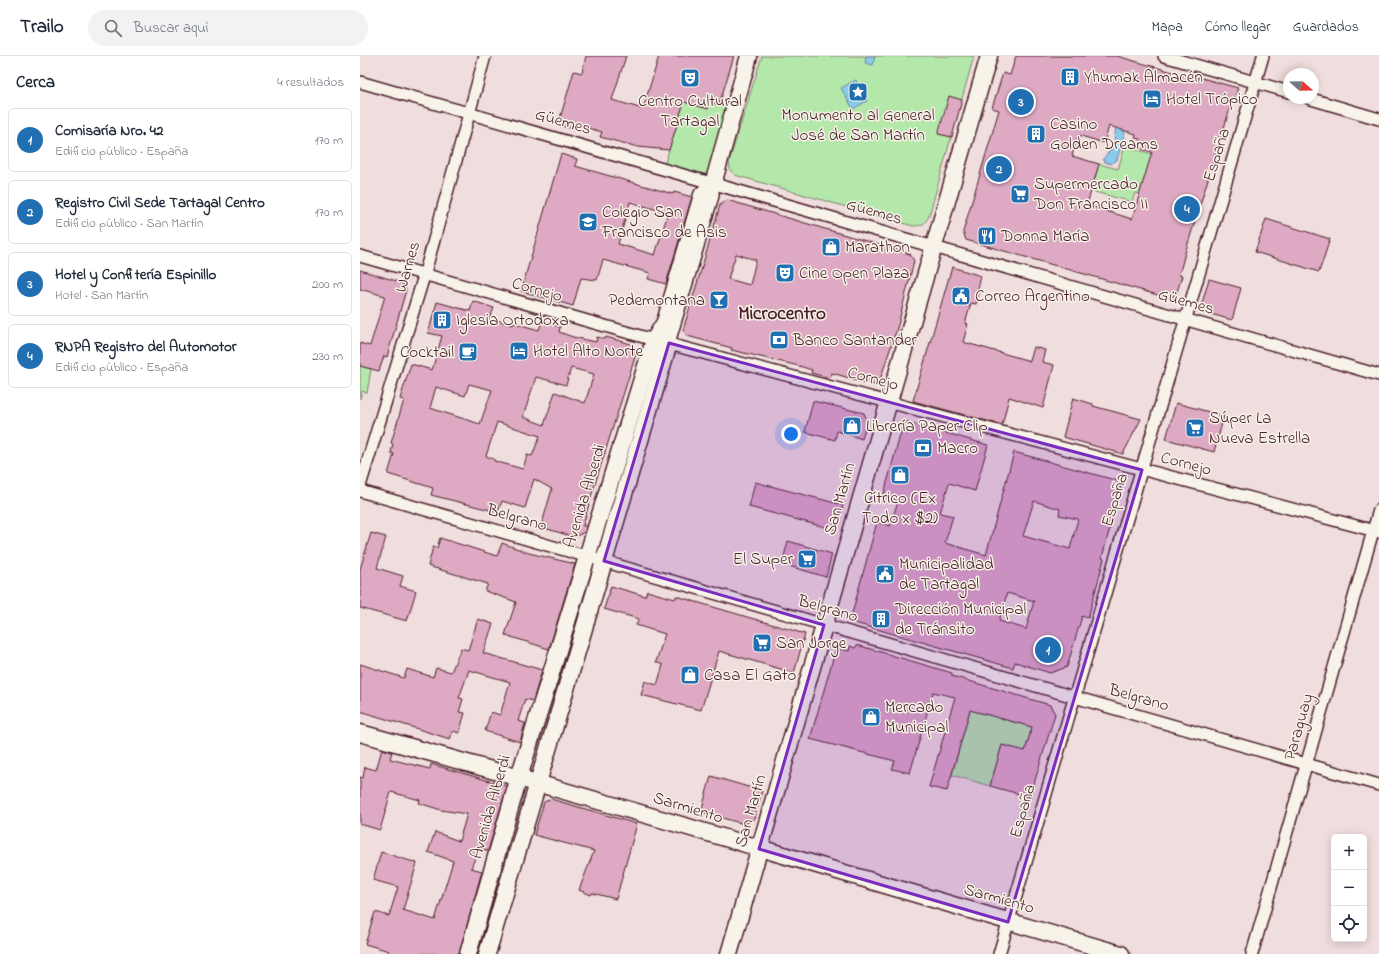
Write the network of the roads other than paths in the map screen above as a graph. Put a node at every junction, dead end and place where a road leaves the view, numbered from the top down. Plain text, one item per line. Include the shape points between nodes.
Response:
1 (485, 56) edge
2 (749, 56) edge
3 (990, 56) edge
4 (1164, 56) edge
5 (1263, 56) edge
6 (360, 82) edge
7 (1256, 82) junction
8 (1283, 90) edge
9 (1319, 101) edge
10 (469, 113) junction
11 (1379, 119) edge
12 (713, 184) junction
13 (935, 247) junction
14 (360, 256) edge
15 (424, 276) junction
16 (1185, 319) junction
17 (662, 341) junction
18 (1379, 375) edge
19 (888, 401) junction
20 (1142, 470) junction
21 (360, 486) edge
22 (360, 491) edge
23 (1379, 510) edge
24 (1376, 531) edge
25 (586, 556) junction
26 (604, 561) junction
27 (824, 625) junction
28 (1074, 697) junction
29 (360, 733) edge
30 (1306, 764) junction
31 (519, 777) junction
32 (538, 782) junction
33 (1379, 785) edge
34 (759, 849) junction
35 (1008, 922) junction
36 (468, 954) edge
37 (487, 954) edge
38 (729, 954) edge
39 (999, 954) edge
40 (1121, 954) edge
41 (1252, 954) edge

1 - 10 street, Warnes
2 - 12 street, Avenida Alberdi
3 - 13 street, San Martín
4 - 7 street
5 - 7 street, España
6 - 10 street, Güemes
7 - 8 street
7 - 16 street, España
9 - 11 street
10 - 12 street, Güemes
10 - 15 street, Warnes
12 - 13 street, Güemes
12 - 17 street, Avenida Alberdi via 702,195 665,322
13 - 16 street, Güemes
13 - 19 street, San Martín
14 - 15 street, Cornejo
15 - 17 street, Cornejo
15 - 21 street, Warnes
16 - 18 street, Güemes
16 - 20 street, España
17 - 19 street, Cornejo
17 - 25 street, Avenida Alberdi
17 - 26 street, Avenida Alberdi
19 - 20 street, Cornejo
19 - 27 street, San Martín
20 - 24 street, Cornejo
20 - 28 street, España
22 - 25 street, Belgrano
23 - 24 street, Paraguay
24 - 30 street, Paraguay
25 - 26 street, Belgrano
25 - 31 street, Avenida Alberdi
26 - 27 street, Belgrano
26 - 32 street, Avenida Alberdi
27 - 28 street, Belgrano
27 - 34 street, San Martín
28 - 30 street, Belgrano
28 - 35 street, España
29 - 31 street, Sarmiento
30 - 33 street, Belgrano
30 - 41 street, Paraguay
31 - 32 street, Sarmiento
31 - 36 street, Avenida Alberdi
32 - 34 street, Sarmiento
32 - 37 street, Avenida Alberdi
34 - 35 street, Sarmiento
34 - 38 street, San Martín
35 - 39 street, España
35 - 40 street, Sarmiento

